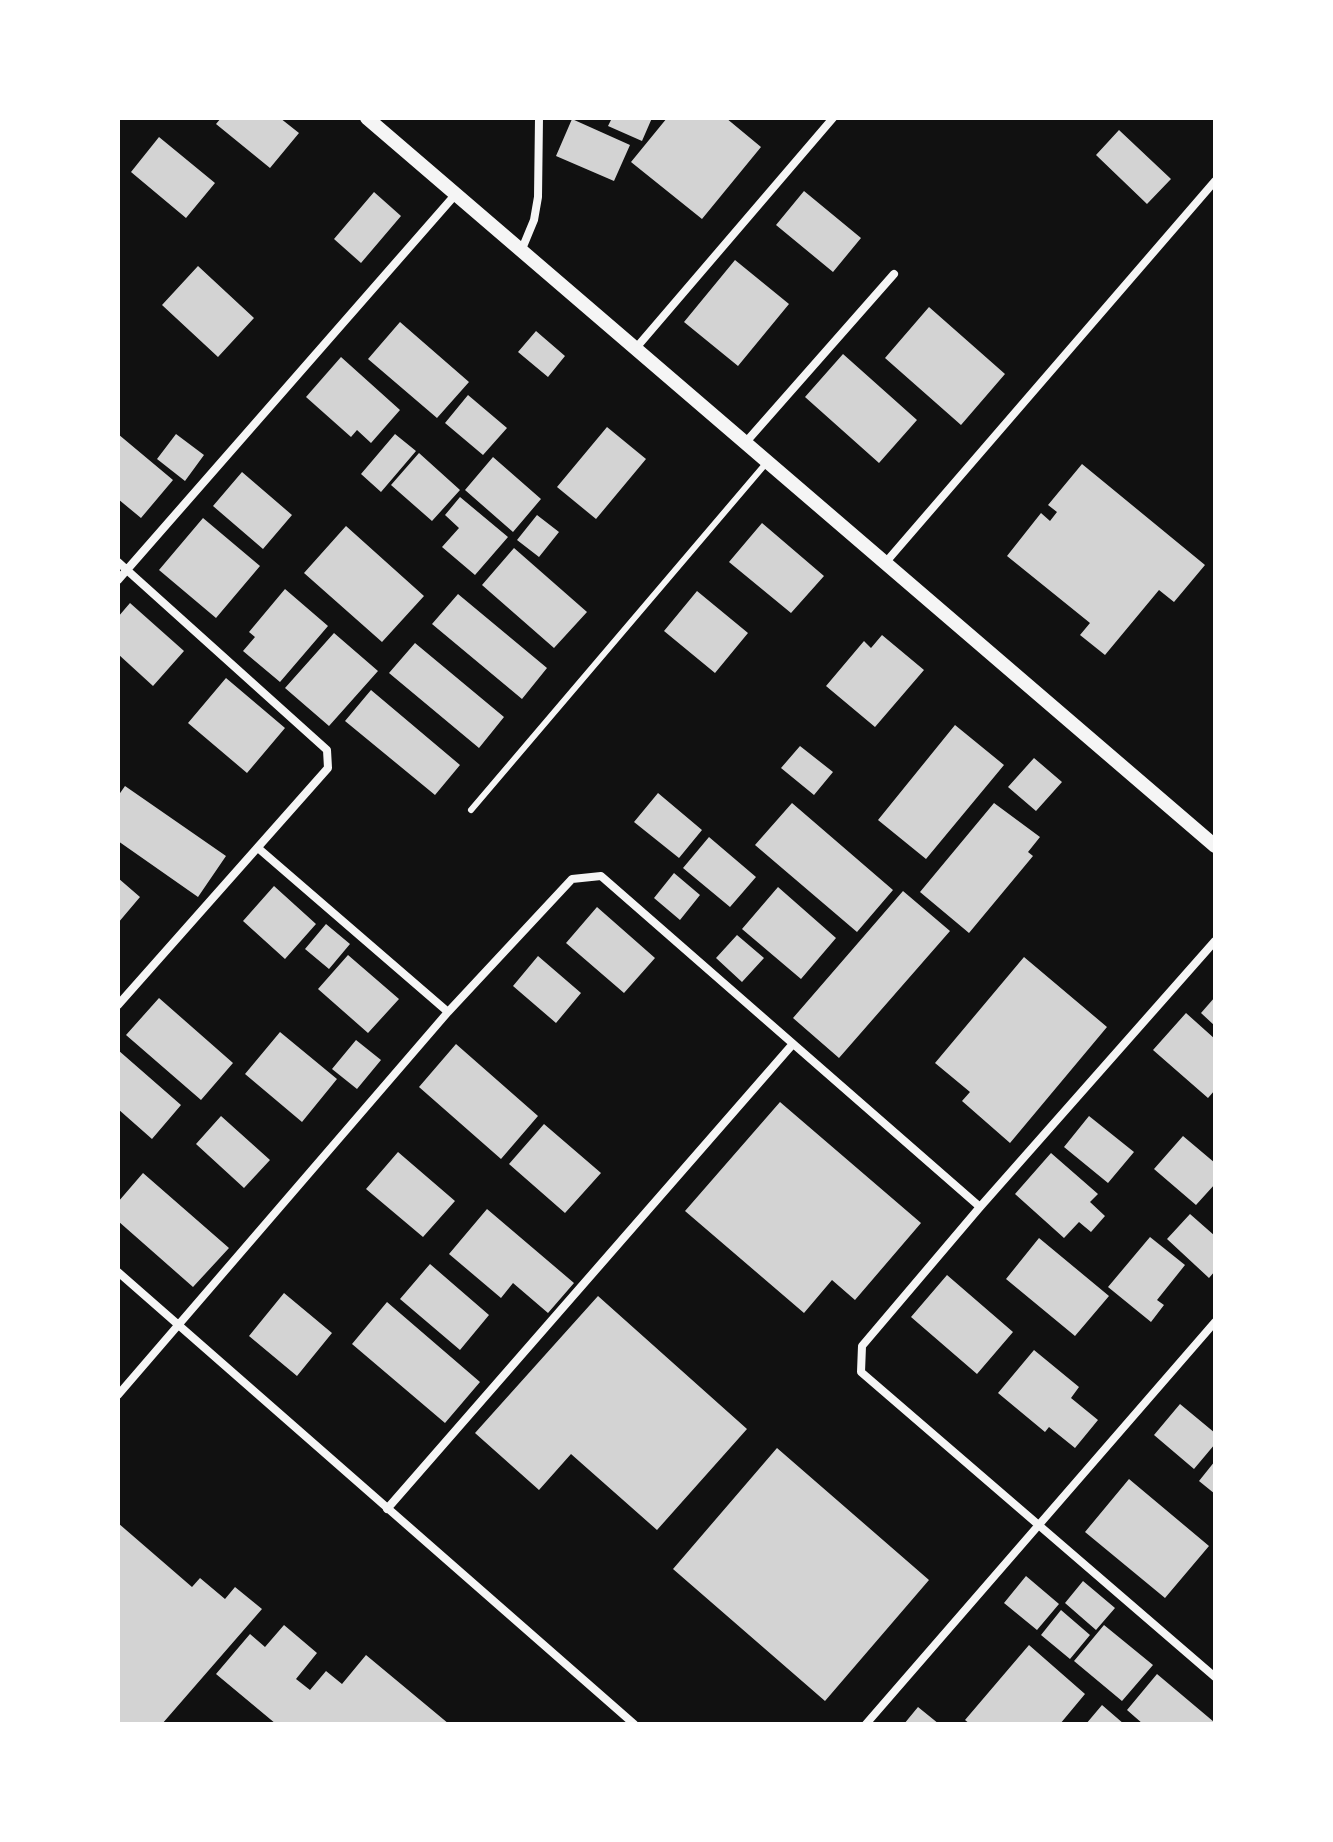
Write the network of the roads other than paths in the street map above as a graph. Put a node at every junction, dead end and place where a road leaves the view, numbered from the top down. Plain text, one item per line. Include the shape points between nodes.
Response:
1 (367, 118) edge
2 (539, 118) edge
3 (833, 118) edge
4 (1215, 181) edge
5 (455, 195) junction
6 (522, 249) junction
7 (894, 274) dead end
8 (636, 348) junction
9 (746, 442) junction
10 (768, 461) junction
11 (118, 562) edge
12 (886, 562) junction
13 (127, 570) junction
14 (118, 580) edge
15 (471, 810) dead end
16 (1215, 846) edge
17 (258, 848) junction
18 (1215, 941) edge
19 (118, 1005) edge
20 (448, 1012) junction
21 (792, 1045) junction
22 (980, 1207) junction
23 (118, 1272) edge
24 (1215, 1322) edge
25 (179, 1325) junction
26 (118, 1395) edge
27 (387, 1509) junction
28 (1040, 1525) junction
29 (1215, 1677) edge
30 (634, 1724) edge
31 (866, 1724) edge

1 - 5 street
2 - 6 street via 538,197
3 - 8 street
4 - 12 street
5 - 6 street
5 - 13 street
6 - 8 street
7 - 9 street
8 - 9 street
9 - 10 street
10 - 12 street
10 - 15 lane
11 - 13 street
12 - 16 street
13 - 14 street
13 - 17 street via 327,750 328,768
17 - 19 street
17 - 20 street
18 - 22 street
20 - 21 street via 572,879 601,876
20 - 25 street
21 - 22 street
21 - 27 street
22 - 28 street via 862,1346 861,1372
23 - 25 street
24 - 28 street
25 - 26 street
25 - 27 street
27 - 30 street
28 - 29 street
28 - 31 street

